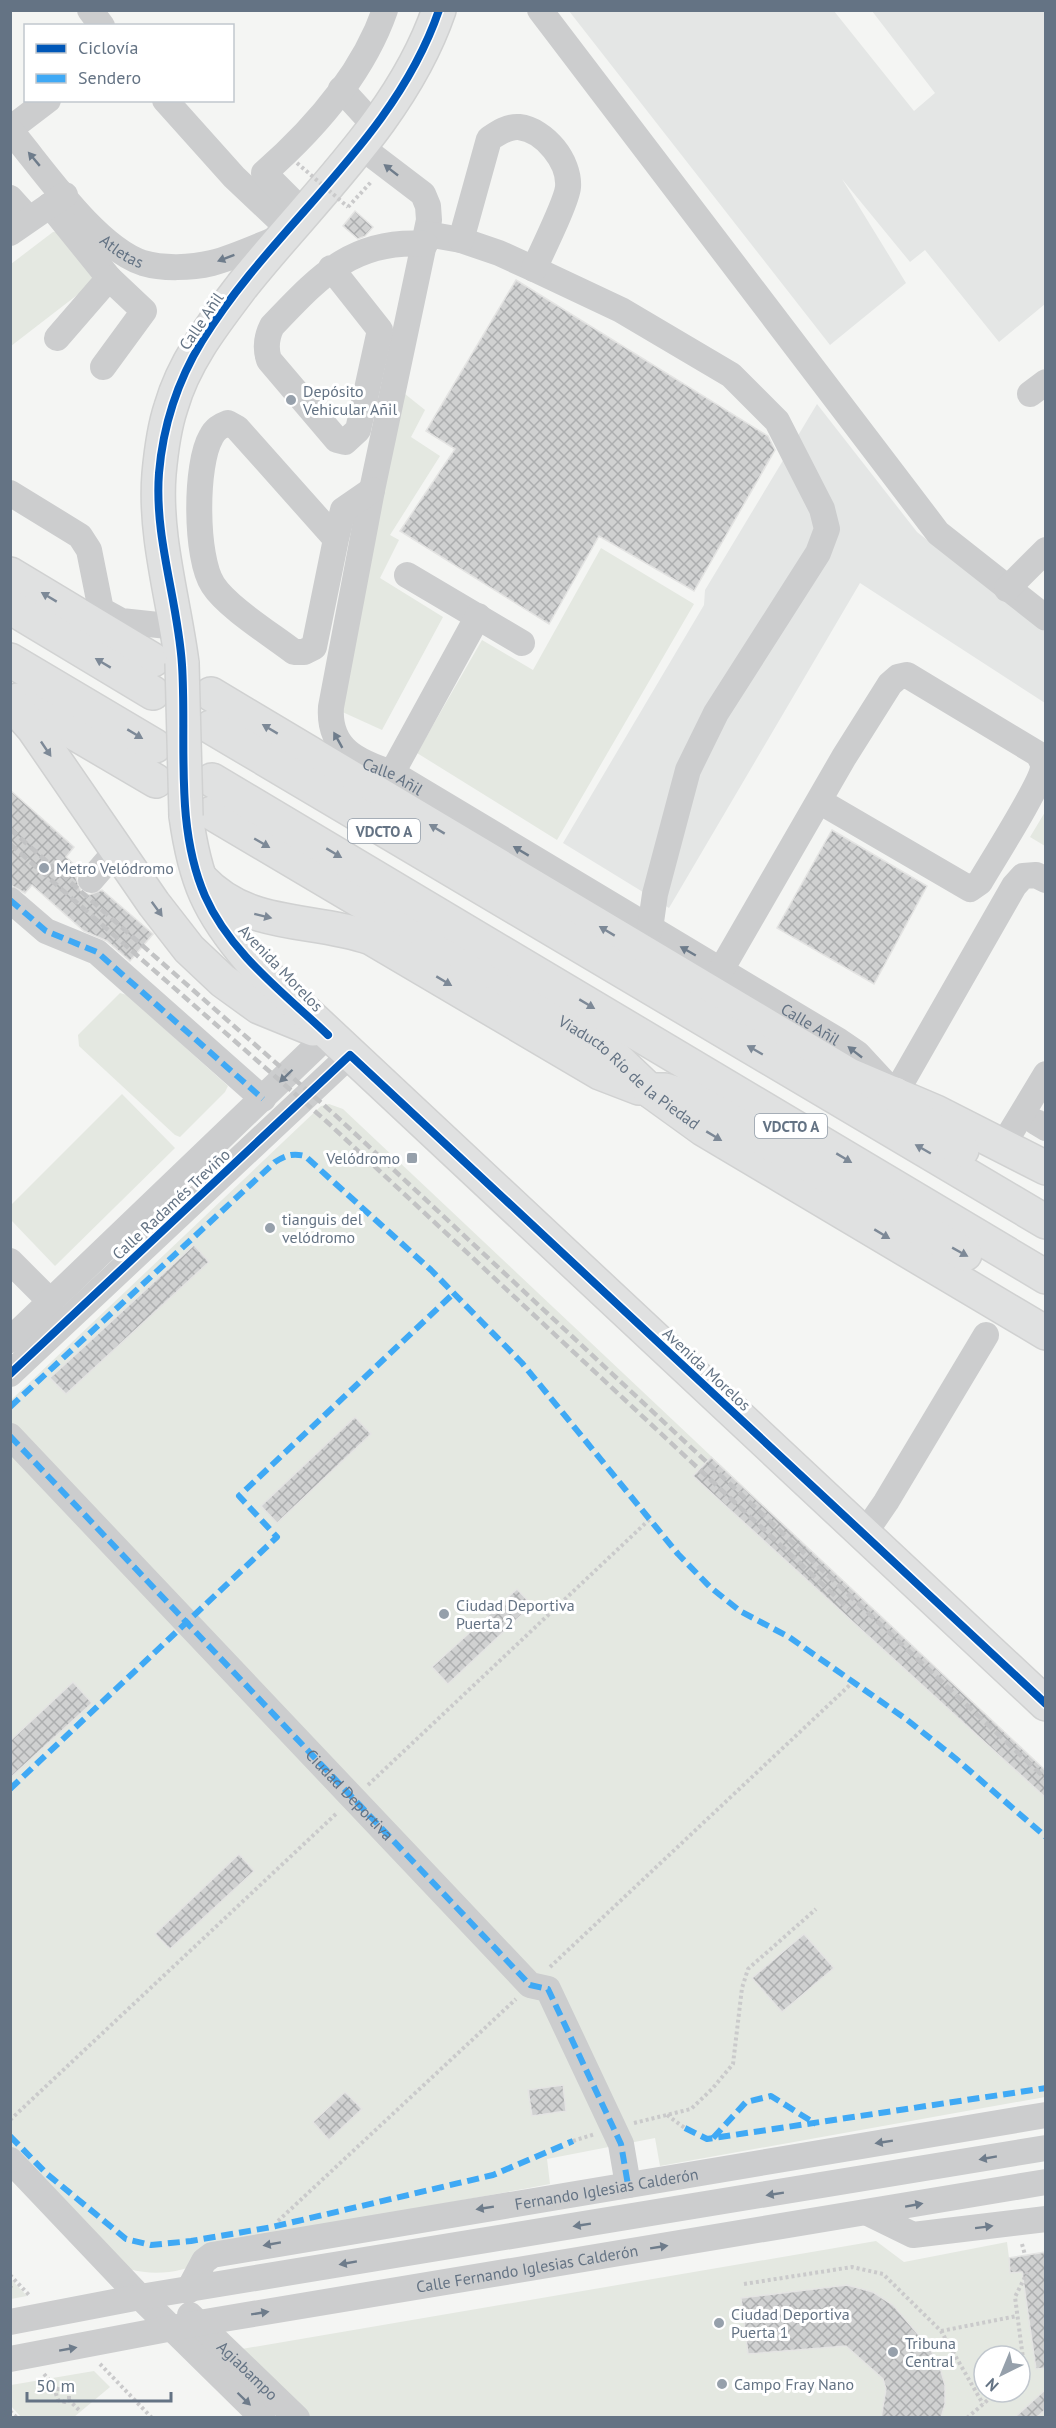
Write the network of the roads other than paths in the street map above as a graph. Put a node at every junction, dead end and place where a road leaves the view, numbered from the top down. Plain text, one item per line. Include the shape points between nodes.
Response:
1 (90, 10) edge
2 (385, 10) edge
3 (439, 10) edge
4 (540, 10) edge
5 (100, 24) edge
6 (341, 88) junction
7 (45, 102) edge
8 (167, 102) edge
9 (10, 130) edge
10 (368, 136) junction
11 (10, 198) edge
12 (39, 213) edge
13 (291, 226) junction
14 (426, 239) junction
15 (461, 240) junction
16 (330, 268) junction
17 (534, 269) junction
18 (109, 278) junction
19 (57, 338) dead end
20 (103, 367) dead end
21 (372, 490) junction
22 (10, 493) edge
23 (336, 539) junction
24 (1046, 550) edge
25 (10, 574) edge
26 (407, 575) dead end
27 (1006, 589) junction
28 (10, 607) edge
29 (478, 616) junction
30 (1046, 618) edge
31 (177, 627) junction
32 (522, 643) dead end
33 (10, 660) edge
34 (167, 661) junction
35 (153, 693) dead end
36 (211, 694) dead end
37 (10, 695) edge
38 (10, 702) edge
39 (211, 727) dead end
40 (155, 746) dead end
41 (392, 773) junction
42 (212, 780) dead end
43 (156, 781) dead end
44 (819, 801) junction
45 (199, 815) junction
46 (116, 851) junction
47 (197, 874) junction
48 (91, 880) dead end
49 (1046, 880) edge
50 (10, 900) edge
51 (650, 929) junction
52 (721, 970) junction
53 (339, 1045) junction
54 (1046, 1074) edge
55 (650, 1090) junction
56 (895, 1094) junction
57 (263, 1099) junction
58 (1042, 1119) edge
59 (1010, 1148) junction
60 (1046, 1168) edge
61 (1046, 1207) edge
62 (1046, 1222) edge
63 (10, 1261) edge
64 (1046, 1277) edge
65 (85, 1287) junction
66 (1046, 1293) edge
67 (51, 1302) junction
68 (1046, 1332) edge
69 (986, 1335) dead end
70 (10, 1340) edge
71 (10, 1374) edge
72 (10, 1436) edge
73 (864, 1534) junction
74 (1046, 1704) edge
75 (1046, 2115) edge
76 (1046, 2148) edge
77 (809, 2155) junction
78 (10, 2160) edge
79 (1046, 2182) edge
80 (628, 2185) junction
81 (812, 2188) junction
82 (868, 2212) junction
83 (1046, 2219) edge
84 (374, 2227) junction
85 (380, 2258) junction
86 (107, 2262) junction
87 (177, 2292) junction
88 (140, 2297) junction
89 (10, 2322) edge
90 (199, 2323) junction
91 (171, 2329) junction
92 (19, 2358) edge
93 (263, 2418) edge
94 (297, 2418) edge

1 - 5 street
2 - 6 street via 365,52
3 - 10 main road, Calle Añil via 407,81
4 - 27 street via 938,533
6 - 10 street
6 - 13 street via 305,135 264,173
7 - 9 street
8 - 13 street via 234,177
12 -> 9 street, Atletas
10 - 13 main road, Calle Añil
14 -> 10 street, Calle Añil via 428,206 423,194
11 - 12 street
13 -> 12 street, Atletas via 211,264 170,267 142,263 96,232
12 - 18 street
13 - 31 main road, Calle Añil via 202,340 171,407 159,498
14 - 15 street
14 - 16 street via 363,252
14 - 21 street, Calle Añil
15 - 17 street
15 - 17 street via 489,139 501,130 518,127 534,132 558,153 566,169 568,188
16 - 16 street via 272,326 267,352 269,360 337,440 345,442 358,430 380,330
17 - 51 street via 621,310 731,375 777,421 822,509 827,529 818,553 716,714 688,770 655,894
18 - 19 street
18 - 20 street via 144,311
21 - 23 street via 343,510
41 -> 21 street, Calle Añil via 362,763 345,751 331,722
22 - 31 street via 80,536 88,550 101,610 121,621
23 - 23 street via 314,647 294,652 212,584 198,521 210,438 218,427 228,423 237,428
24 - 27 street
34 -> 25 main road
26 - 29 street
27 - 30 street
35 -> 28 main road
29 - 32 street
29 - 41 street
31 - 34 main road, Calle Añil
33 -> 40 main road
34 - 45 main road, Calle Añil, bridge
56 -> 36 main road via 849,1076
37 - 43 main road
38 -> 46 main road via 33,728
62 -> 39 main road, VDCTO A
51 -> 41 street, Calle Añil
42 -> 64 main road, Viaducto Río de la Piedad / VDCTO A
44 - 44 street via 890,684 907,675 1038,754 1042,761 1043,769 1034,789 980,882 970,889
44 - 52 street
45 - 47 main road, Avenida Morelos
45 -> 55 main road, Viaducto Río de la Piedad via 600,1042
46 - 48 street
46 -> 53 main road via 170,927 223,981 259,1007
47 - 53 main road, Avenida Morelos via 216,917 238,946
47 -> 55 main road via 222,898 247,911 370,938 600,1073
49 - 56 street via 1036,875 1023,876 1014,886
50 - 57 street via 46,930 98,952
52 -> 51 street, Calle Añil
56 -> 52 street, Calle Añil via 858,1054
53 -> 57 street, Calle Radamés Treviño
53 - 65 street, Calle Radamés Treviño
53 - 73 main road, Avenida Morelos
54 - 59 street
55 -> 66 main road via 692,1098 897,1218
55 -> 68 main road, Viaducto Río de la Piedad via 711,1134
56 - 59 main road
56 - 61 main road via 915,1117
57 - 65 street, Calle Radamés Treviño
58 - 59 street
59 - 60 main road
63 - 67 street
65 - 67 street, Calle Radamés Treviño
65 - 71 street, Calle Radamés Treviño
67 - 70 street, Calle Radamés Treviño
69 - 73 street
72 - 80 street, Ciudad Deportiva via 531,1985 548,1989 621,2144
73 - 74 main road, Avenida Morelos
75 -> 77 street, Fernando Iglesias Calderón
76 -> 81 street
77 - 80 street, Fernando Iglesias Calderón
77 - 81 street
78 - 86 street, Agiabampo
82 -> 79 street, Calle Fernando Iglesias Calderón
80 -> 84 street, Fernando Iglesias Calderón
81 -> 85 street
82 -> 83 street via 913,2235
90 -> 82 street, Calle Fernando Iglesias Calderón
84 - 85 street
84 -> 87 street, Fernando Iglesias Calderón via 212,2255
85 -> 87 street
86 - 87 street, Agiabampo
86 - 88 street, Agiabampo
87 - 88 street
87 - 90 street, Agiabampo
88 - 89 street
88 - 91 street, Agiabampo
90 - 91 street, Calle Fernando Iglesias Calderón
90 - 94 street, Agiabampo
92 -> 91 street, Calle Fernando Iglesias Calderón
91 -> 93 street, Agiabampo

